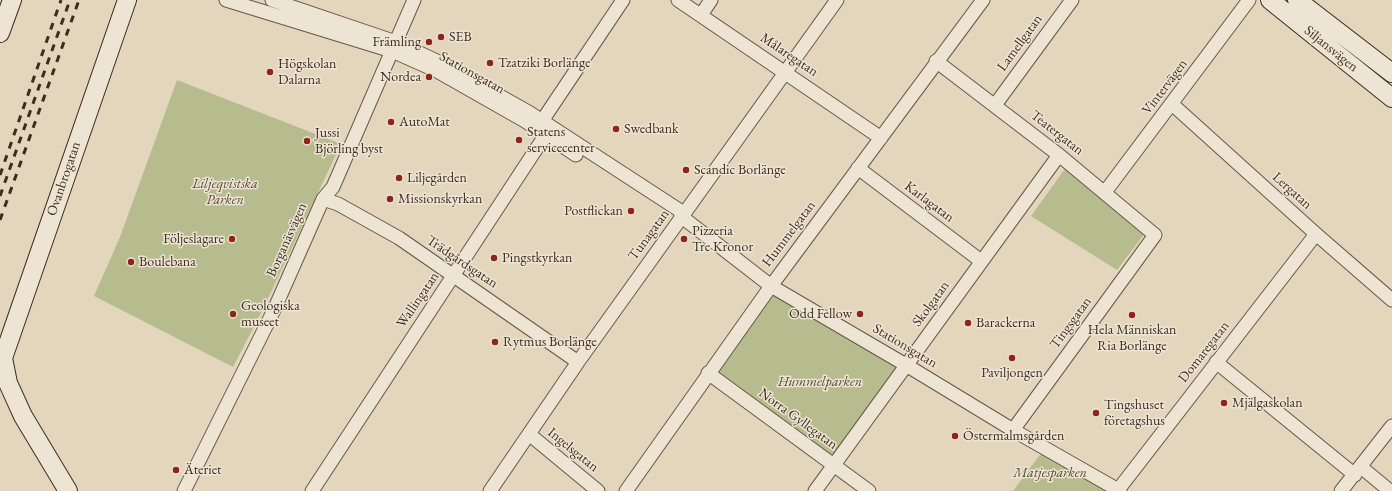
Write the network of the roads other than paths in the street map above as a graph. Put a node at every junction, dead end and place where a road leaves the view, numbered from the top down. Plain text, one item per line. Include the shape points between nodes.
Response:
1 (12, 0) edge
2 (127, 0) edge
3 (226, 0) edge
4 (272, 0) edge
5 (414, 0) edge
6 (623, 0) edge
7 (678, 0) edge
8 (711, 0) edge
9 (837, 0) edge
10 (983, 0) edge
11 (1072, 0) edge
12 (1249, 0) edge
13 (1270, 0) edge
14 (1297, 0) edge
15 (701, 15) junction
16 (0, 34) edge
17 (394, 46) junction
18 (936, 61) junction
19 (785, 72) junction
20 (1392, 73) edge
21 (1392, 98) edge
22 (1172, 104) junction
23 (995, 105) junction
24 (544, 128) junction
25 (882, 138) junction
26 (1059, 155) junction
27 (858, 168) junction
28 (1105, 192) junction
29 (323, 199) junction
30 (682, 217) junction
31 (1316, 234) junction
32 (1155, 235) joint
33 (981, 261) junction
34 (454, 275) junction
35 (771, 286) junction
36 (1392, 300) edge
37 (1, 357) edge
38 (578, 362) junction
39 (1216, 362) junction
40 (906, 365) junction
41 (708, 373) junction
42 (1392, 426) edge
43 (1012, 430) junction
44 (529, 434) junction
45 (834, 464) junction
46 (1358, 471) junction
47 (68, 491) edge
48 (79, 491) edge
49 (184, 491) edge
50 (312, 491) edge
51 (490, 491) edge
52 (598, 491) edge
53 (626, 491) edge
54 (815, 491) edge
55 (869, 491) edge
56 (1119, 491) edge
57 (1341, 491) edge
58 (1390, 491) edge

1 - 16 street
2 - 37 street, Ovanbrogatan
3 - 17 street, Stationsgatan
4 - 17 street, Stationsgatan
5 - 17 street, Borganäsvägen
6 - 24 street, Wallingatan
7 - 15 street, Målaregatan
8 - 15 street
9 - 19 street, Tunagatan
10 - 18 street, Hummelgatan
11 - 23 street, Lamellgatan
12 - 22 street, Vintervägen
13 - 21 street, Siljansvägen
14 - 20 street, Siljansvägen
15 - 19 street, Målaregatan
17 - 24 street, Stationsgatan
17 - 29 street, Borganäsvägen via 332,187
18 - 23 street, Teatergatan
18 - 25 street, Hummelgatan
19 - 25 street, Målaregatan
19 - 30 street, Tunagatan
22 - 28 street, Vintervägen
22 - 31 street, Lergatan
23 - 26 street, Teatergatan
24 - 30 street, Stationsgatan via 674,216
24 - 34 street, Wallingatan
25 - 27 street, Hummelgatan
26 - 28 street, Teatergatan
26 - 33 street, Skolgatan
27 - 33 street, Karlagatan
27 - 35 street, Hummelgatan
28 - 32 street, Teatergatan
29 - 34 street, Trädgårdsgatan via 338,204 378,226
29 - 49 street, Borganäsvägen via 274,310
30 - 35 street, Stationsgatan
30 - 38 street, Tunagatan
31 - 36 street, Lergatan
31 - 39 street, Domaregatan
32 - 43 street, Tingsgatan
33 - 40 street, Skolgatan
34 - 38 street, Trädgårdsgatan
34 - 50 street, Wallingatan
35 - 40 street, Stationsgatan
35 - 41 street, Hummelgatan
37 - 47 street via 8,383 23,416
37 - 48 street
38 - 44 street, Tunagatan
39 - 46 street
39 - 56 street, Domaregatan
40 - 43 street, Stationsgatan
40 - 45 street, Skolgatan
41 - 45 street, Norra Gyllegatan
41 - 53 street, Hummelgatan
42 - 46 street
43 - 56 street, Stationsgatan
44 - 51 street, Tunagatan
44 - 52 street, Ingelsgatan
45 - 54 street, Skolgatan
45 - 55 street, Norra Gyllegatan
46 - 57 street
46 - 58 street

